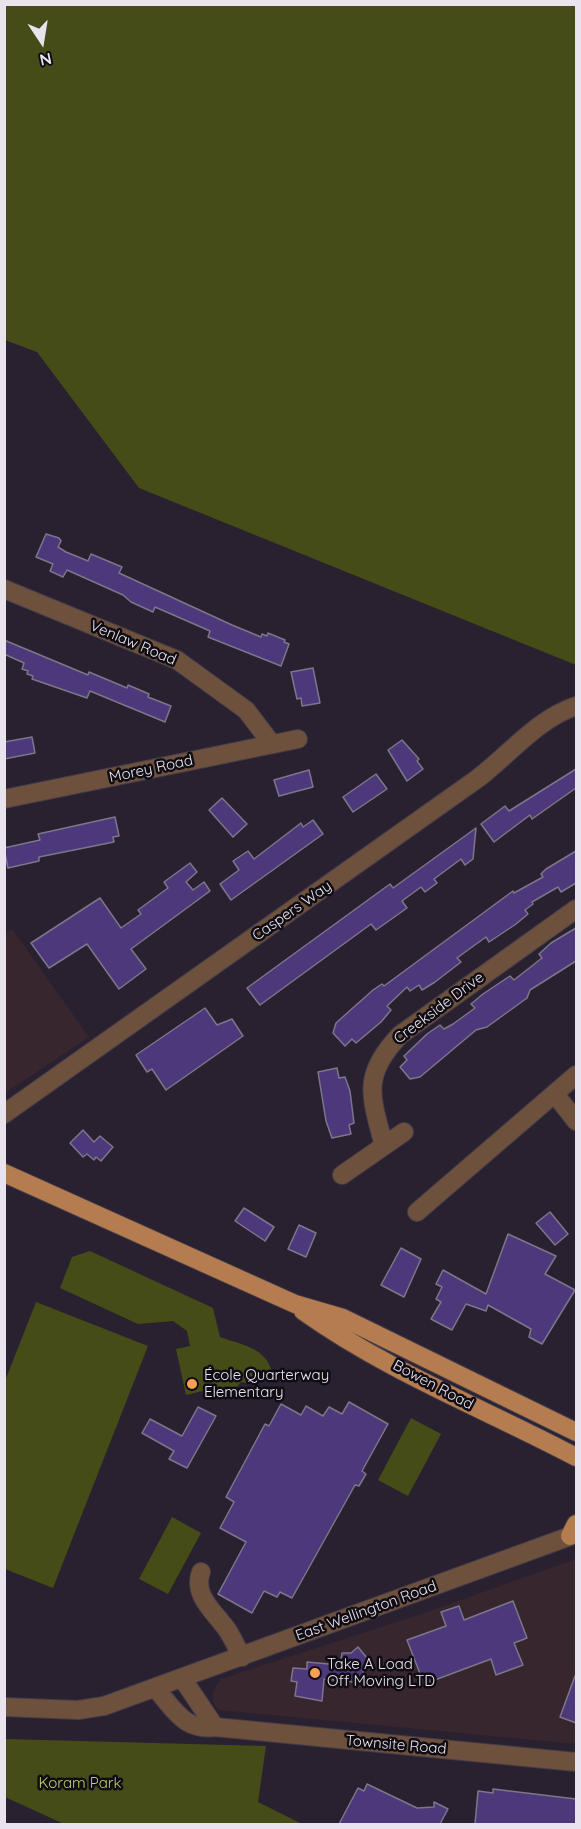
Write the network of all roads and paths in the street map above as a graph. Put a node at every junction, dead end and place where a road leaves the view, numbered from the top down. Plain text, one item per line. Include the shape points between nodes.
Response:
1 (4, 589) edge
2 (576, 706) edge
3 (298, 739) dead end
4 (272, 744) junction
5 (4, 799) edge
6 (576, 909) edge
7 (576, 1075) edge
8 (555, 1094) junction
9 (4, 1114) edge
10 (576, 1121) edge
11 (404, 1132) dead end
12 (384, 1146) junction
13 (4, 1173) edge
14 (342, 1175) dead end
15 (417, 1212) dead end
16 (295, 1304) junction
17 (576, 1432) edge
18 (575, 1459) edge
19 (574, 1531) edge
20 (201, 1572) dead end
21 (242, 1657) junction
22 (182, 1678) junction
23 (156, 1689) junction
24 (4, 1707) edge
25 (215, 1727) junction
26 (576, 1762) edge

1 - 4 street, Venlaw Road via 177,660 246,710
2 - 9 street, Caspers Way via 540,724 477,779
3 - 4 street, Morey Road
4 - 5 street, Morey Road
6 - 12 street, Creekside Drive via 400,1035 383,1052 374,1069 373,1088
7 - 8 street
8 - 10 street
8 - 15 street
11 - 12 street
12 - 14 street
13 - 16 main road, Bowen Road
16 - 17 main road, Bowen Road via 343,1317
16 - 18 main road, Bowen Road via 333,1332
19 - 21 street, East Wellington Road
20 - 21 street via 198,1581 202,1596
21 - 22 street, East Wellington Road
22 - 23 street, East Wellington Road
22 - 25 street
23 - 24 street via 78,1710
23 - 25 street, Townsite Road via 186,1722 200,1729
25 - 26 street, Townsite Road

